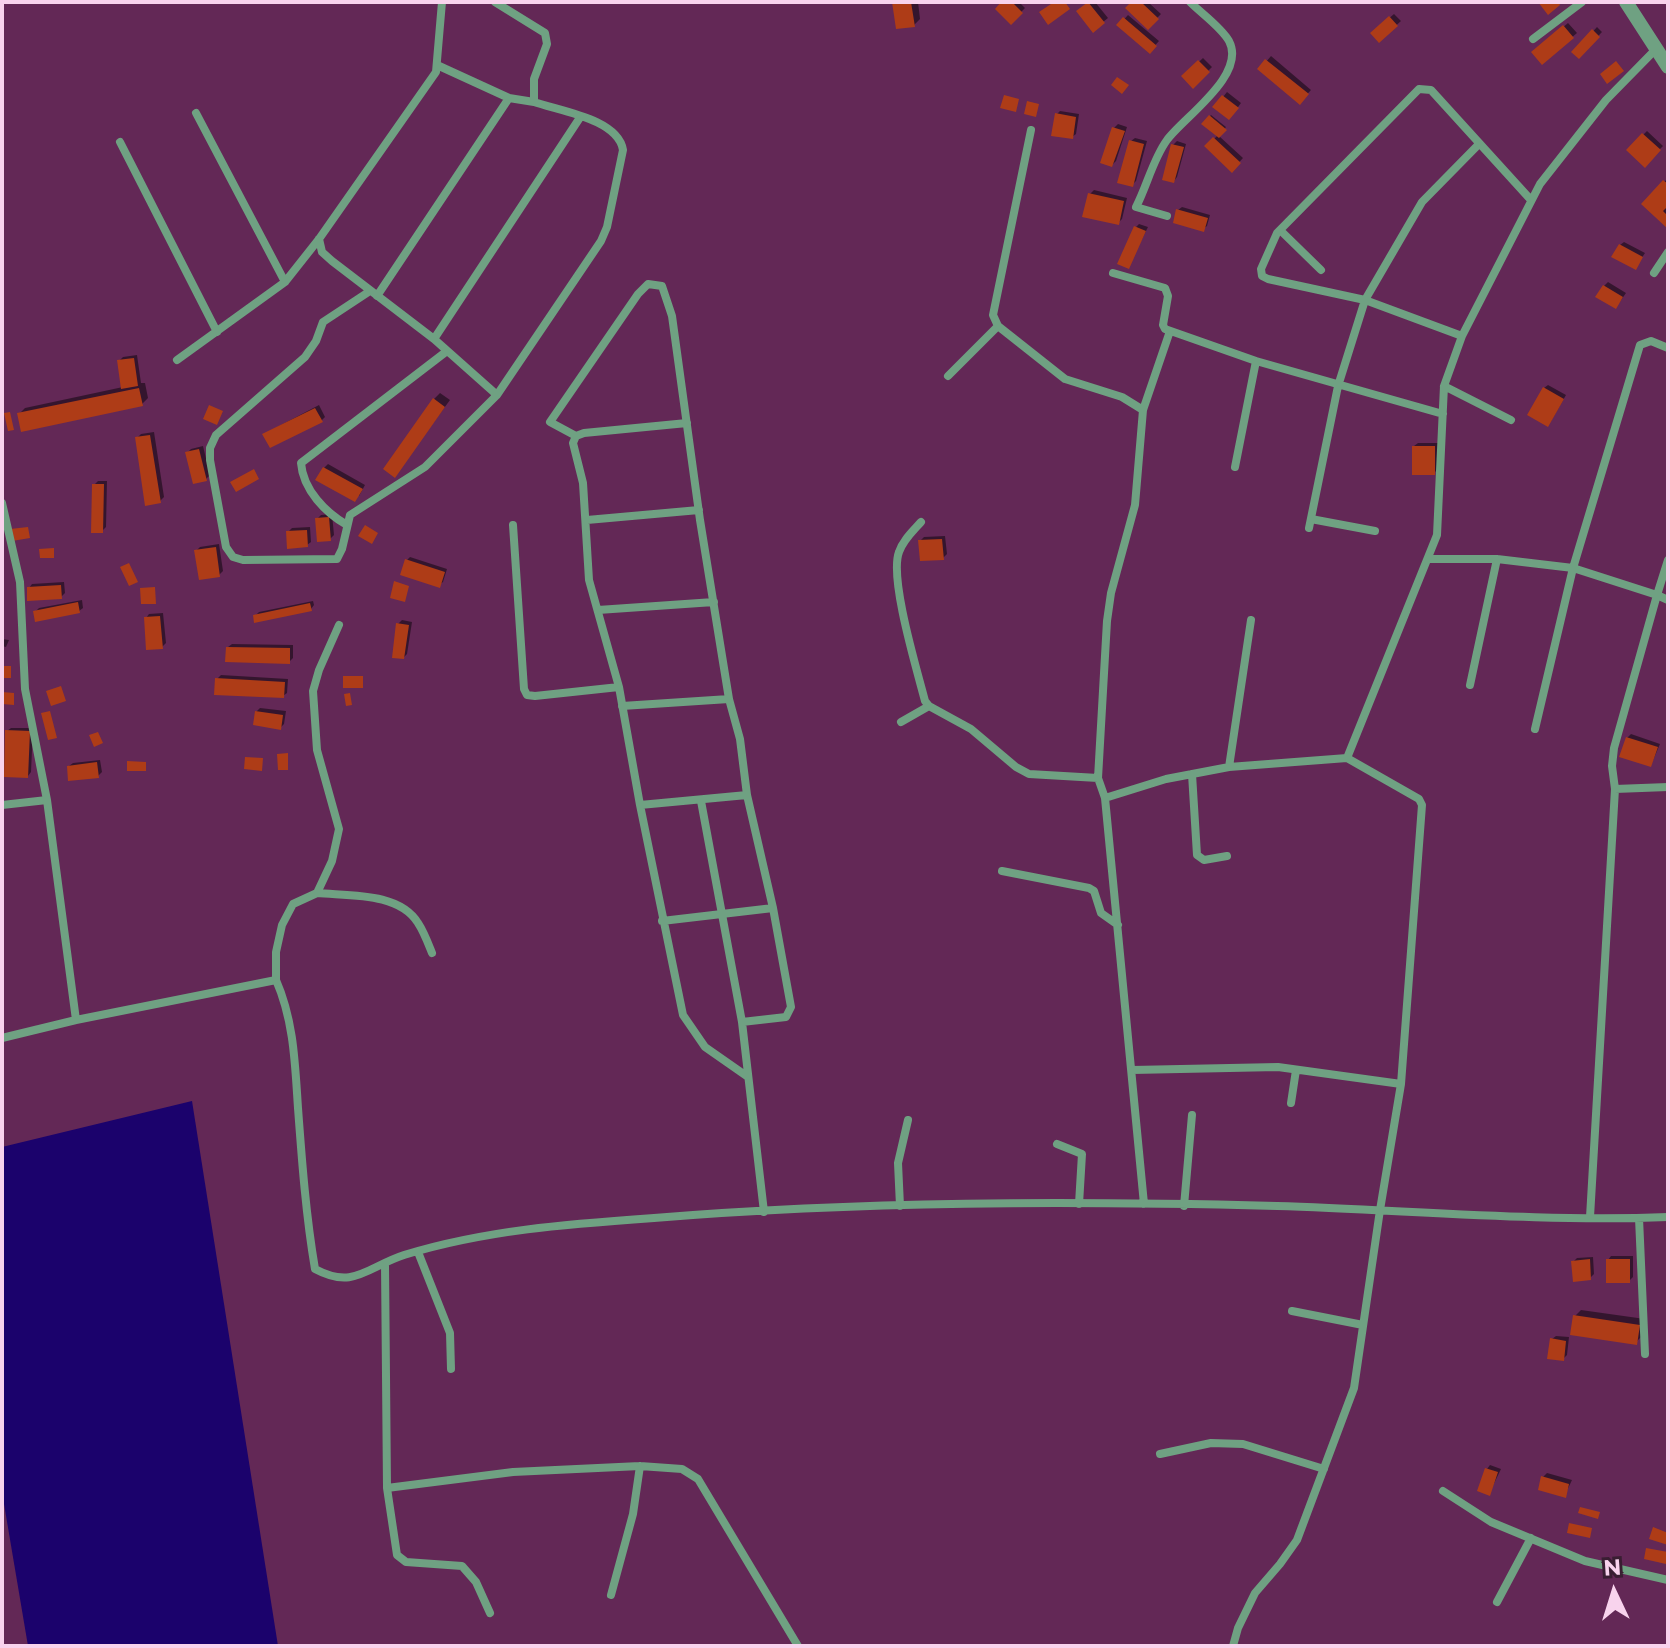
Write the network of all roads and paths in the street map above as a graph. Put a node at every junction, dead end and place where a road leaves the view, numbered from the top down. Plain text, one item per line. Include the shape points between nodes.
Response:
1 (442, 2) edge
2 (495, 2) edge
3 (1190, 2) edge
4 (1582, 2) edge
5 (1626, 2) edge
6 (1533, 39) dead end
7 (1657, 48) junction
8 (437, 65) junction
9 (1668, 67) edge
10 (509, 98) junction
11 (534, 102) junction
12 (196, 113) dead end
13 (581, 116) junction
14 (1031, 130) dead end
15 (120, 142) dead end
16 (1479, 144) junction
17 (1531, 200) junction
18 (1167, 216) dead end
19 (1280, 230) junction
20 (319, 239) junction
21 (1668, 252) edge
22 (1321, 270) dead end
23 (1113, 273) dead end
24 (1654, 273) dead end
25 (285, 282) junction
26 (374, 293) junction
27 (1365, 300) junction
28 (998, 326) junction
29 (1170, 331) junction
30 (217, 332) junction
31 (1462, 336) junction
32 (434, 339) junction
33 (1668, 348) edge
34 (447, 351) junction
35 (177, 360) dead end
36 (1256, 361) junction
37 (948, 376) dead end
38 (1338, 386) junction
39 (1444, 386) junction
40 (497, 395) junction
41 (1143, 410) junction
42 (1443, 414) junction
43 (1511, 420) dead end
44 (687, 423) junction
45 (576, 436) junction
46 (1235, 467) dead end
47 (2, 503) edge
48 (699, 510) junction
49 (587, 520) junction
50 (921, 522) dead end
51 (347, 525) junction
52 (513, 525) dead end
53 (1375, 531) dead end
54 (1429, 559) junction
55 (1497, 559) junction
56 (1668, 560) edge
57 (1573, 568) junction
58 (1657, 595) junction
59 (1668, 600) edge
60 (714, 602) junction
61 (598, 610) junction
62 (1251, 620) dead end
63 (339, 625) dead end
64 (1470, 685) dead end
65 (619, 687) junction
66 (729, 699) junction
67 (622, 706) junction
68 (929, 706) junction
69 (901, 722) dead end
70 (1535, 729) dead end
71 (1347, 758) junction
72 (1229, 767) junction
73 (1192, 774) junction
74 (1098, 778) junction
75 (1668, 787) edge
76 (1615, 789) junction
77 (747, 795) junction
78 (1105, 798) junction
79 (47, 800) junction
80 (701, 801) junction
81 (2, 805) edge
82 (640, 805) junction
83 (1227, 856) dead end
84 (1002, 871) dead end
85 (317, 893) junction
86 (773, 908) junction
87 (722, 914) junction
88 (662, 921) junction
89 (1118, 925) junction
90 (432, 953) dead end
91 (276, 980) junction
92 (76, 1020) junction
93 (742, 1022) junction
94 (2, 1038) edge
95 (1132, 1070) junction
96 (1296, 1070) junction
97 (748, 1077) junction
98 (1401, 1084) junction
99 (1291, 1103) dead end
100 (1192, 1115) dead end
101 (908, 1120) dead end
102 (1057, 1144) dead end
103 (1079, 1204) junction
104 (1144, 1204) junction
105 (900, 1206) junction
106 (1184, 1206) junction
107 (1380, 1210) junction
108 (764, 1212) junction
109 (1590, 1217) junction
110 (1668, 1217) edge
111 (1639, 1218) junction
112 (418, 1252) junction
113 (385, 1264) junction
114 (1292, 1311) dead end
115 (1363, 1325) junction
116 (1645, 1354) dead end
117 (451, 1369) dead end
118 (1160, 1454) dead end
119 (640, 1466) junction
120 (1324, 1469) junction
121 (387, 1488) junction
122 (1443, 1491) dead end
123 (1531, 1538) junction
124 (1668, 1580) edge
125 (611, 1595) dead end
126 (1497, 1602) dead end
127 (490, 1613) dead end
128 (798, 1646) edge
129 (1233, 1646) edge

1 - 8 street
2 - 11 street via 546,36 534,79
3 - 18 street via 1227,38 1231,62 1216,89 1166,142 1136,207
4 - 6 street
5 - 7 street
7 - 9 street
7 - 17 street via 1606,100
8 - 10 street
8 - 20 street
10 - 11 street
10 - 26 street
11 - 13 street
12 - 25 street
13 - 32 street
13 - 40 street via 613,131 623,150 607,227
14 - 28 street via 994,297
15 - 30 street
16 - 17 street
16 - 19 street via 1431,90 1419,89
16 - 27 street via 1422,202
17 - 31 street
19 - 22 street
19 - 27 street via 1262,276
20 - 25 street
20 - 26 street via 322,252
21 - 24 street
23 - 29 street via 1165,288 1163,325
25 - 30 street
26 - 32 street
26 - 51 street via 323,322 305,357 216,435 210,448 226,547 233,557 337,559
27 - 31 street
27 - 38 street
28 - 37 street
28 - 41 street via 1065,379 1122,397
29 - 36 street
29 - 41 street
30 - 35 street
31 - 39 street
32 - 34 street
33 - 57 street via 1651,341 1640,345
34 - 40 street
34 - 51 street via 301,463 321,506
36 - 38 street
36 - 46 street
38 - 42 street
38 - 53 street via 1310,523
39 - 42 street
39 - 43 street
40 - 51 street via 425,467 360,507
41 - 74 street via 1135,505 1107,621
42 - 54 street via 1437,535
44 - 45 street
44 - 45 street via 672,316 662,286 648,284 550,422
44 - 48 street
45 - 49 street
47 - 79 street via 20,582 25,689
48 - 49 street
48 - 60 street
49 - 61 street via 589,580
50 - 68 street via 904,541 897,565 903,618
52 - 65 street via 527,695
54 - 55 street
54 - 71 street
55 - 57 street
55 - 64 street
56 - 58 street
57 - 58 street
57 - 70 street
58 - 59 street
58 - 76 street via 1614,748
60 - 61 street
60 - 66 street
61 - 65 street
62 - 72 street
63 - 85 street via 313,691 317,750 339,829
65 - 67 street
66 - 67 street
66 - 77 street
67 - 82 street
68 - 69 street
68 - 74 street via 971,729 1029,774
71 - 72 street
71 - 98 street via 1422,805
72 - 73 street
73 - 78 street
73 - 83 street via 1197,855 1204,860
74 - 78 street
75 - 76 street
76 - 109 street
77 - 80 street
77 - 86 street
78 - 89 street
79 - 81 street
79 - 92 street
80 - 82 street
80 - 87 street
82 - 88 street
84 - 89 street via 1089,888 1101,913
85 - 90 street via 390,901 406,909
85 - 91 street via 293,904 282,925
86 - 87 street
86 - 93 street via 790,1012 786,1017
87 - 88 street
87 - 93 street
88 - 97 street via 683,1015 705,1047
89 - 95 street
91 - 92 street
91 - 113 street via 292,1035 315,1269 332,1279 349,1278
92 - 94 street
93 - 97 street
95 - 96 street
95 - 104 street
96 - 98 street
96 - 99 street
97 - 108 street
98 - 107 street
100 - 106 street
101 - 105 street via 898,1163
102 - 103 street via 1082,1154
103 - 104 street
103 - 105 street
104 - 106 street
105 - 108 street
106 - 107 street
107 - 109 street
107 - 115 street
108 - 112 street via 521,1228
109 - 111 street
110 - 111 street
111 - 116 street
112 - 113 street
112 - 117 street via 450,1333
113 - 121 street
114 - 115 street
115 - 120 street via 1354,1388
118 - 120 street via 1211,1443 1243,1444
119 - 121 street via 513,1472
119 - 125 street
119 - 128 street via 682,1469 698,1479
120 - 129 street via 1297,1540 1255,1593
121 - 127 street via 400,1560 462,1566
122 - 123 street via 1491,1522
123 - 124 street via 1585,1561
123 - 126 street

